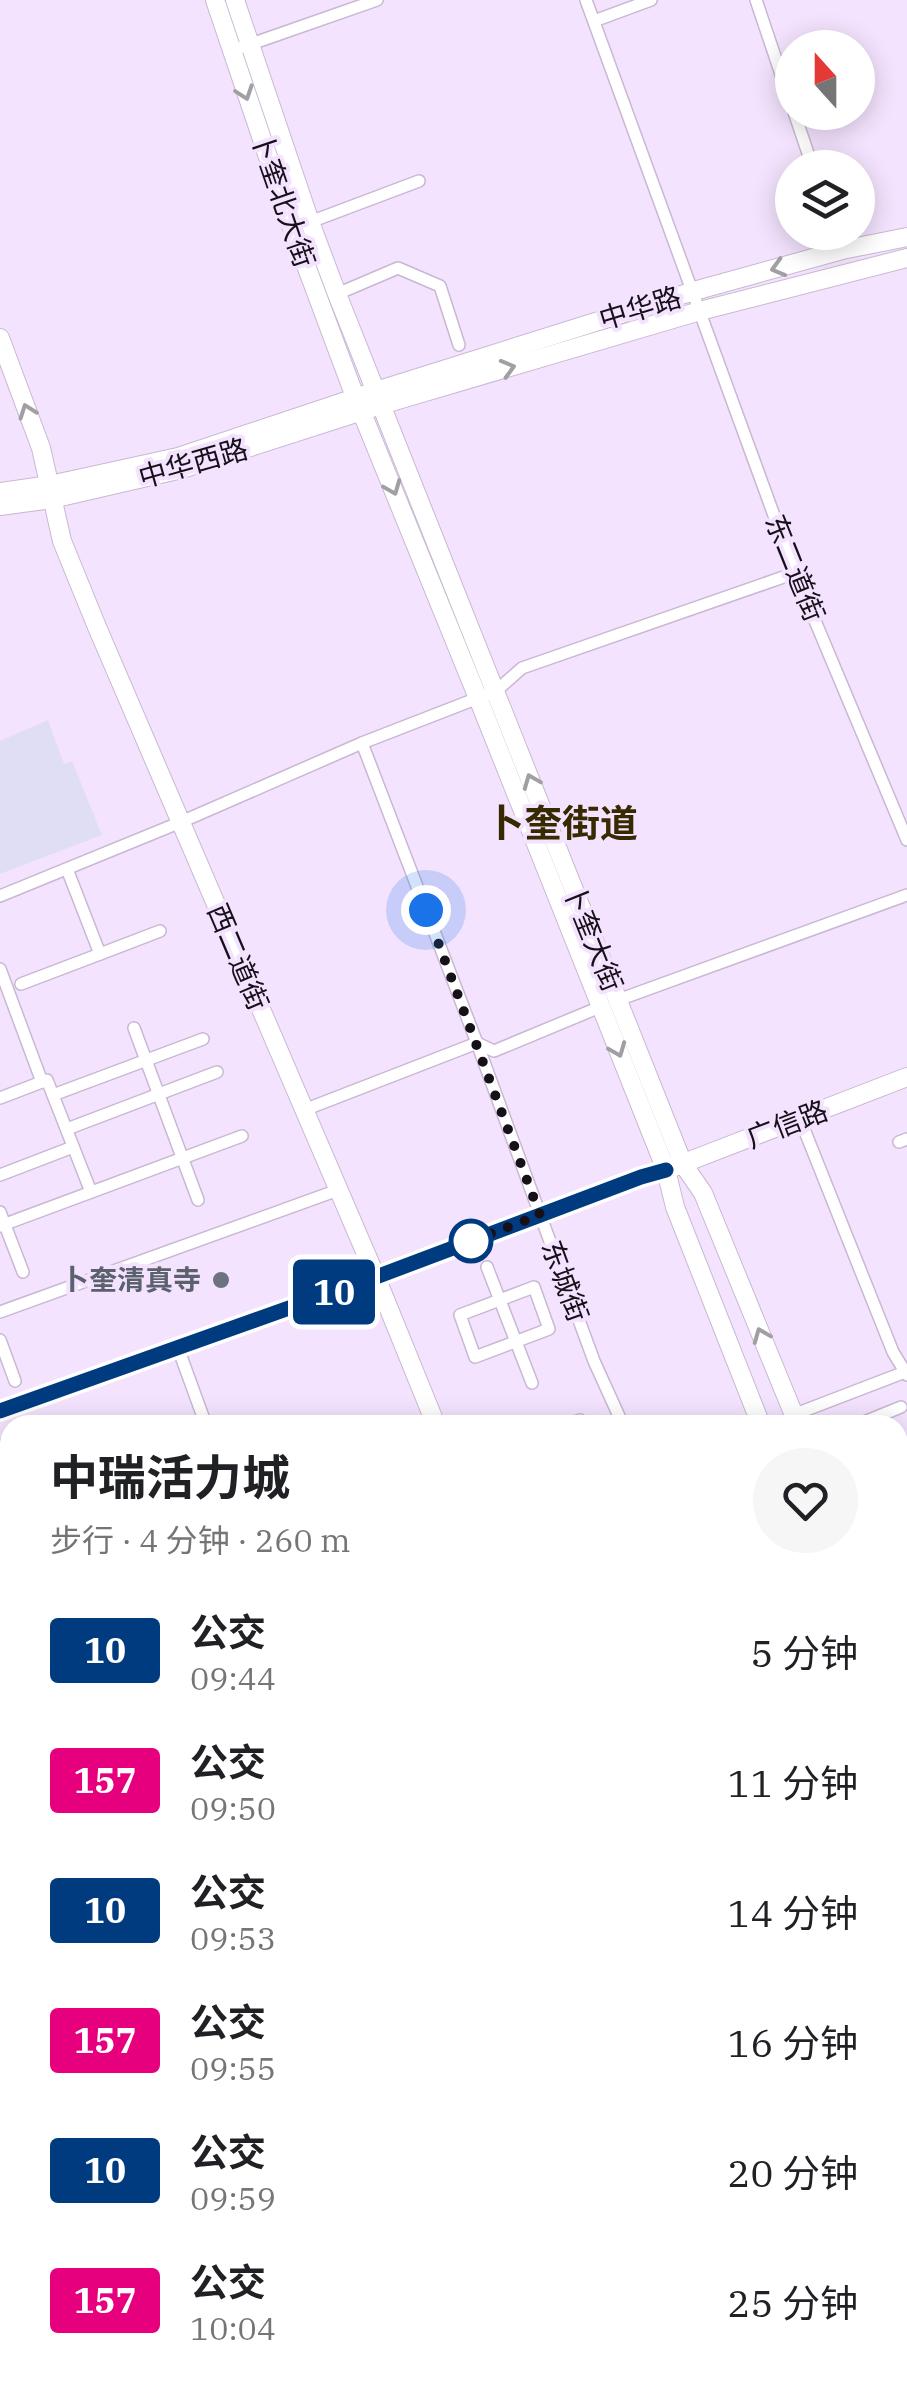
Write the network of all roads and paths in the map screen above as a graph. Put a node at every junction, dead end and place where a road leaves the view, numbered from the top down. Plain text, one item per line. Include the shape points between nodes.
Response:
1 (215, 0) edge
2 (234, 0) edge
3 (377, 0) edge
4 (586, 0) edge
5 (651, 0) edge
6 (756, 0) edge
7 (594, 21) junction
8 (240, 48) junction
9 (775, 56) edge
10 (418, 181) dead end
11 (310, 222) junction
12 (907, 237) edge
13 (875, 239) edge
14 (813, 250) edge
15 (907, 258) edge
16 (694, 291) junction
17 (337, 294) junction
18 (700, 311) junction
19 (0, 338) edge
20 (459, 344) dead end
21 (379, 398) junction
22 (359, 405) junction
23 (0, 492) edge
24 (51, 492) junction
25 (0, 506) edge
26 (795, 574) junction
27 (487, 694) junction
28 (362, 744) junction
29 (180, 822) junction
30 (907, 840) edge
31 (67, 868) junction
32 (0, 896) edge
33 (907, 896) edge
34 (160, 931) dead end
35 (100, 954) junction
36 (0, 969) edge
37 (21, 984) dead end
38 (609, 1003) junction
39 (134, 1028) dead end
40 (204, 1039) dead end
41 (477, 1043) junction
42 (146, 1060) junction
43 (217, 1072) dead end
44 (907, 1077) edge
45 (42, 1082) junction
46 (159, 1094) junction
47 (53, 1095) junction
48 (0, 1098) edge
49 (304, 1110) junction
50 (800, 1119) junction
51 (66, 1130) junction
52 (242, 1136) dead end
53 (74, 1147) junction
54 (183, 1158) junction
55 (675, 1167) junction
56 (0, 1175) edge
57 (338, 1190) junction
58 (91, 1192) junction
59 (198, 1200) dead end
60 (540, 1215) junction
61 (2, 1221) edge
62 (488, 1267) dead end
63 (23, 1272) dead end
64 (376, 1277) junction
65 (500, 1300) junction
66 (0, 1312) edge
67 (0, 1340) edge
68 (516, 1342) junction
69 (178, 1348) junction
70 (906, 1373) edge
71 (15, 1381) dead end
72 (532, 1384) dead end
73 (902, 1408) dead end
74 (0, 1411) edge
75 (202, 1415) edge
76 (432, 1415) edge
77 (618, 1415) edge
78 (757, 1415) edge
79 (794, 1415) edge
80 (808, 1415) edge
81 (883, 1415) edge

1 - 8 main road, 卜奎北大街
2 - 8 main road, 卜奎北大街
3 - 8 street
4 - 7 street, 东二道街
5 - 7 street
6 - 9 street
7 - 16 street, 东二道街
8 - 11 main road, 卜奎北大街
8 -> 22 main road, 卜奎北大街 via 292,228
10 - 11 street
11 - 17 main road, 卜奎北大街
12 - 13 main road, 中华路
14 -> 16 main road, 中华路
15 - 18 main road, 中华路
16 - 18 street, 东二道街
16 - 21 main road, 中华路
17 - 20 street via 398,268 440,286
17 - 21 main road, 卜奎北大街
21 -> 18 main road, 中华路
18 - 26 street, 东二道街
24 -> 19 main road, 西二道街
21 - 22 main road, 中华西路
21 - 27 main road, 卜奎大街
22 - 24 main road, 中华西路
22 -> 27 main road, 卜奎大街
23 - 24 main road, 中华西路
24 - 25 main road, 中华西路
24 - 29 main road, 西二道街 via 62,541
26 - 27 street via 522,668
26 - 30 street, 东二道街
27 - 28 street
27 - 38 main road, 卜奎大街
28 - 29 street
28 - 41 street, 东城街
29 - 31 street
29 - 49 main road, 西二道街
31 - 32 street
31 - 35 street
33 - 38 street
34 - 35 street
35 - 37 street
36 - 45 street
38 - 41 street via 494,1051
38 - 55 main road, 卜奎大街
39 - 42 street
40 - 42 street
41 - 49 street
41 - 60 street, 东城街
42 - 46 street
42 - 47 street
43 - 46 street
44 - 50 main road, 广信路
45 - 47 street via 47,1080
45 - 48 street
46 - 51 street
46 - 54 street
47 - 51 street
49 - 57 main road, 西二道街
50 - 55 main road, 广信路
50 - 70 street
51 - 53 street
52 - 54 street
53 - 56 street
53 - 58 street
54 - 58 street
54 - 59 street
55 - 60 main road, 广信路
55 - 78 main road, 卜奎大街 via 675,1207
79 -> 55 main road, 卜奎大街 via 702,1193
57 - 64 main road, 西二道街
57 - 66 street
58 - 61 street
60 - 64 main road, 广信路
60 - 77 street, 东城街
61 - 63 street
62 - 65 street
64 - 69 main road, 广信路
64 - 76 main road, 西二道街
65 - 68 street
65 - 68 street via 534,1288 550,1330
65 - 68 street via 460,1315 475,1357
67 - 71 street
68 - 72 street
69 - 74 main road, 广信路
69 - 75 street
70 - 80 street
73 - 81 street

